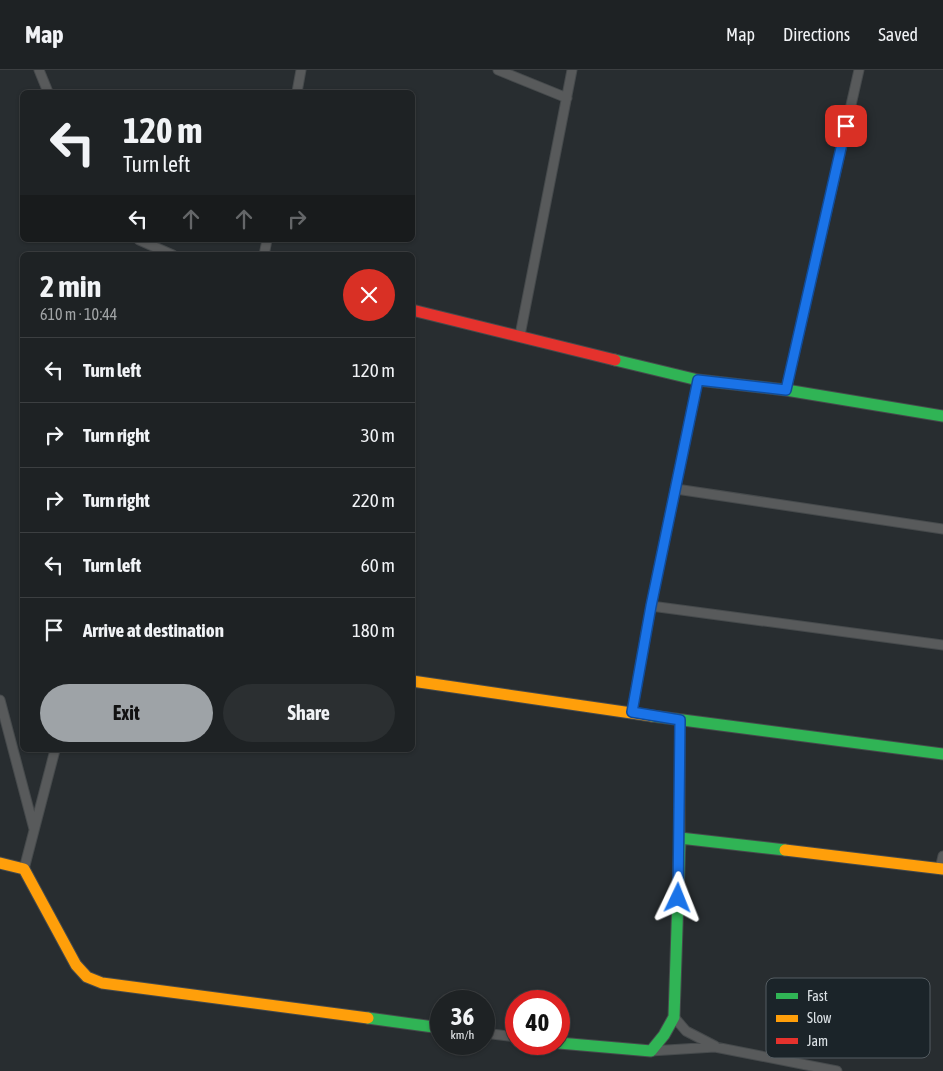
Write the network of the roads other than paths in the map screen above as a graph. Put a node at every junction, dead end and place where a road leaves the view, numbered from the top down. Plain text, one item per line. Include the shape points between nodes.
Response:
1 (40, 70) edge
2 (301, 70) edge
3 (498, 70) edge
4 (572, 70) edge
5 (858, 70) edge
6 (47, 90) edge
7 (297, 90) edge
8 (567, 98) junction
9 (144, 242) edge
10 (166, 252) edge
11 (415, 311) edge
12 (520, 335) junction
13 (698, 380) junction
14 (786, 390) junction
15 (943, 416) edge
16 (676, 489) junction
17 (943, 529) edge
18 (651, 606) junction
19 (943, 645) edge
20 (415, 681) edge
21 (0, 700) edge
22 (632, 712) junction
23 (680, 720) junction
24 (54, 752) edge
25 (943, 754) edge
26 (34, 829) junction
27 (680, 838) junction
28 (943, 856) edge
29 (0, 863) edge
30 (24, 869) junction
31 (942, 869) edge
32 (674, 1017) junction
33 (430, 1027) edge
34 (570, 1044) edge
35 (715, 1047) junction
36 (651, 1051) junction
37 (766, 1057) edge
38 (771, 1058) edge
39 (837, 1071) edge

1 - 6 street
2 - 7 street
3 - 8 street
4 - 8 street
5 - 14 street
8 - 12 street
9 - 10 street
11 - 12 street
12 - 13 street
13 - 14 street
13 - 16 street
14 - 15 street
16 - 17 street
16 - 18 street
18 - 19 street
18 - 22 street
20 - 22 street
21 - 26 street
22 - 23 street
23 - 25 street
23 - 27 street
24 - 26 street
26 - 30 street
27 - 31 street
27 - 32 street
28 - 31 street
29 - 30 street
30 - 33 street via 76,965 102,984
32 - 35 street via 686,1032
32 - 36 street
34 - 36 street
35 - 36 street
35 - 37 street
38 - 39 street

